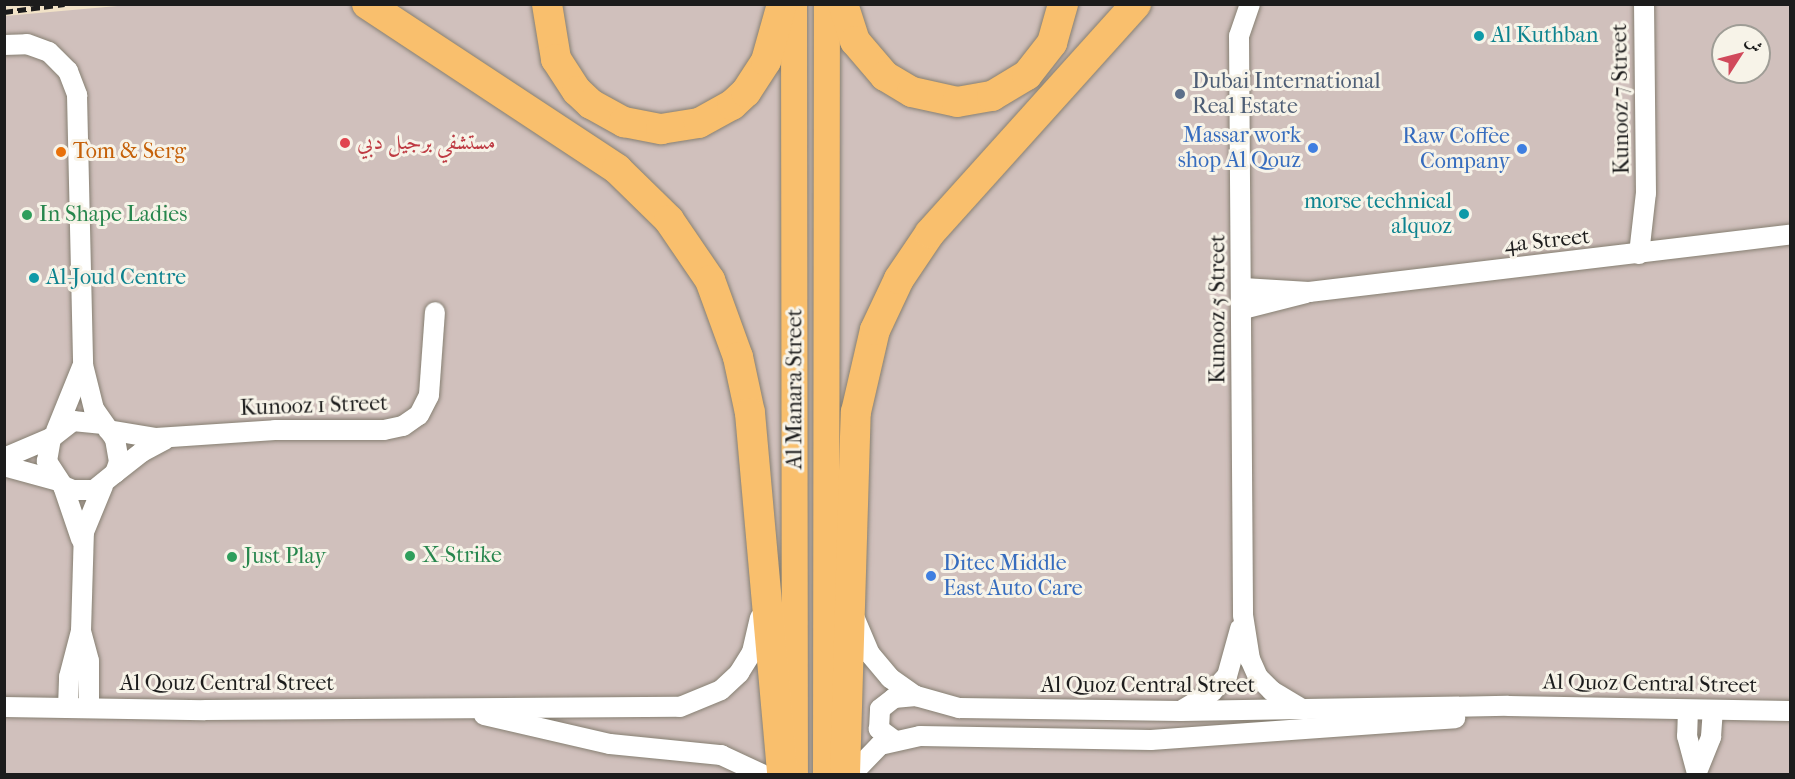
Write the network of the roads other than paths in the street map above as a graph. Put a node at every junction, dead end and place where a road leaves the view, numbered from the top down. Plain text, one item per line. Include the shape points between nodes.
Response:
1 (367, 4) edge
2 (547, 4) edge
3 (782, 4) edge
4 (794, 4) edge
5 (827, 4) edge
6 (843, 4) edge
7 (1064, 4) edge
8 (1136, 4) edge
9 (1250, 4) edge
10 (1644, 4) edge
11 (4, 45) edge
12 (1791, 235) edge
13 (1647, 254) junction
14 (1243, 288) junction
15 (1309, 291) junction
16 (1243, 309) junction
17 (435, 312) dead end
18 (83, 364) junction
19 (105, 427) junction
20 (54, 434) junction
21 (173, 438) junction
22 (4, 458) edge
23 (4, 466) edge
24 (109, 479) junction
25 (60, 484) junction
26 (82, 544) junction
27 (765, 595) junction
28 (850, 596) junction
29 (1243, 615) junction
30 (81, 631) junction
31 (916, 696) junction
32 (450, 706) junction
33 (1508, 706) junction
34 (4, 707) edge
35 (68, 708) junction
36 (89, 708) junction
37 (1303, 710) junction
38 (1688, 710) junction
39 (1713, 710) junction
40 (1181, 711) junction
41 (1791, 711) edge
42 (894, 740) junction
43 (1697, 773) edge
44 (762, 774) edge
45 (782, 774) edge
46 (795, 774) edge
47 (826, 774) edge
48 (844, 774) edge
49 (852, 774) edge

1 - 27 highway via 617,169 653,202 698,259 720,302 745,385 754,441
2 - 3 highway via 556,59 577,91 591,104 624,122 661,129 707,119 746,92 766,61
4 - 46 main road, Al Manara Street
5 - 47 main road, Al Manara Street
6 - 7 highway via 855,41 885,76 926,97 957,102 992,96 1027,75 1052,43
8 - 28 highway via 948,211 914,256 886,304 866,357 856,412
9 - 14 street, Kunooz 5 Street via 1239,36
10 - 13 street, Kunooz 7 Street
11 - 18 street via 39,48 64,65 77,95
12 - 13 street, 4a Street
13 - 15 street, 4a Street
14 - 15 street, 4a Street
14 - 16 street, Kunooz 5 Street
15 - 16 street, 4a Street
16 - 29 street, Kunooz 5 Street
17 - 21 street, Kunooz 1 Street via 429,395 419,415 403,426 384,430 274,430
18 - 19 street
18 - 20 street
19 - 20 street via 82,419
19 - 21 street, Kunooz 1 Street via 140,437
19 - 24 street via 119,450
20 - 22 street
20 - 25 street via 47,461
21 - 24 street, Kunooz 1 Street via 142,452
23 - 25 street
24 - 25 street via 83,492
24 - 26 street via 87,520
25 - 26 street
26 - 30 street
27 - 32 street, Al Qouz Central Street via 747,663 731,682 703,700 656,710
27 - 45 highway
28 - 31 street, Al Quoz Central Street via 870,654 890,678
28 - 48 highway
29 - 37 street, Kunooz 5 Street via 1250,659 1258,677 1272,691
29 - 40 street, Kunooz 5 Street via 1227,675 1212,692
30 - 35 street via 69,676
30 - 36 street via 90,677
31 - 40 street, Al Quoz Central Street via 945,707 976,709
31 - 42 street via 894,698 880,710 879,729
32 - 36 street, Al Qouz Central Street
32 - 44 street, Al Qouz Central Street via 610,744 721,755
33 - 37 street, Al Quoz Central Street
33 - 38 street, Al Quoz Central Street
33 - 42 street, Al Quoz Central Street via 1452,718 1232,736 1151,740 920,736
34 - 35 street, Al Qouz Central Street
35 - 36 street, Al Qouz Central Street
37 - 40 street, Al Quoz Central Street
38 - 39 street, Al Quoz Central Street
38 - 43 street via 1687,736
39 - 41 street, Al Quoz Central Street
39 - 43 street via 1708,749
42 - 49 street, Al Quoz Central Street via 871,752

